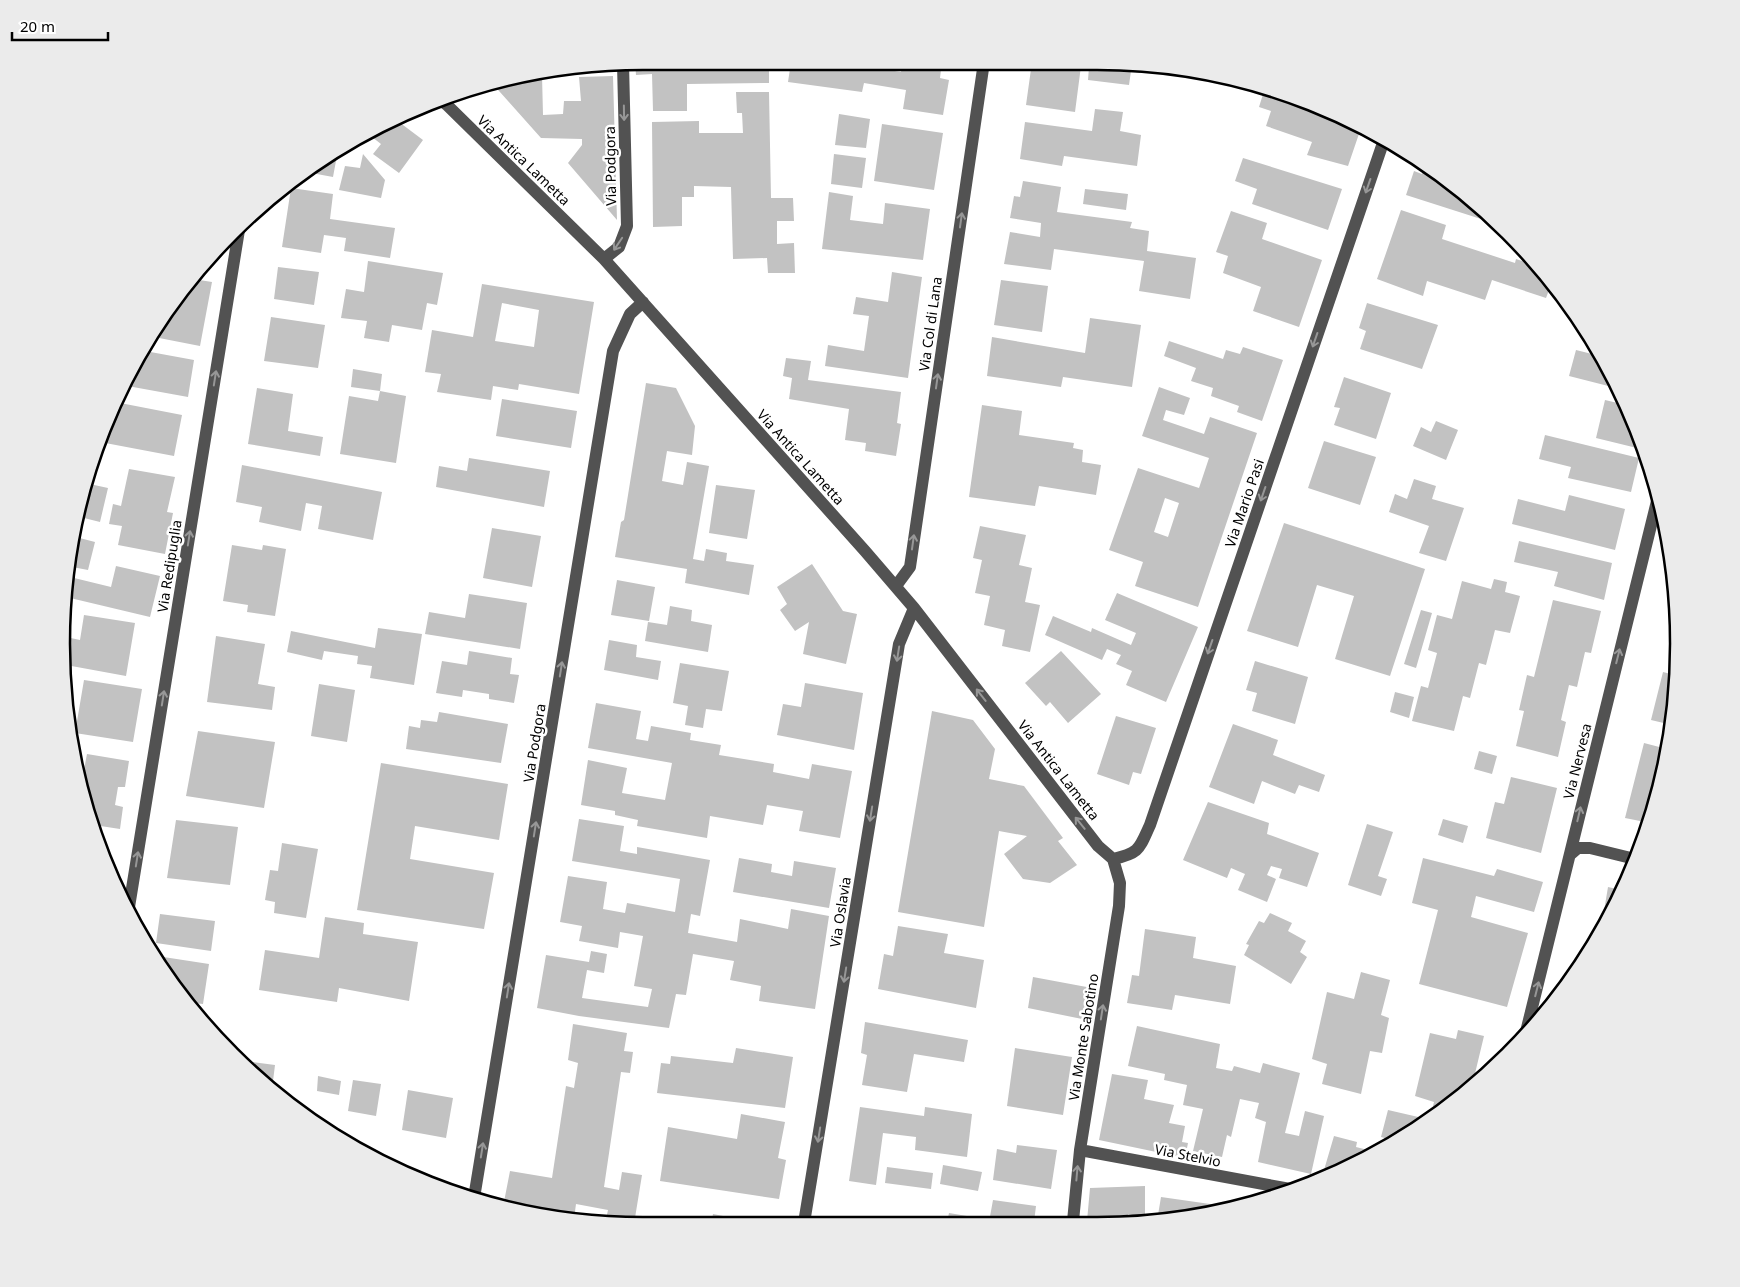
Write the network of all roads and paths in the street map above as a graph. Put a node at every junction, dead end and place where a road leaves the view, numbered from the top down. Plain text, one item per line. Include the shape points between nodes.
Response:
1 (983, 70) edge
2 (623, 71) edge
3 (447, 105) edge
4 (1382, 146) edge
5 (238, 238) edge
6 (604, 259) junction
7 (643, 302) junction
8 (1654, 512) edge
9 (896, 586) junction
10 (914, 608) junction
11 (1570, 854) junction
12 (1628, 857) edge
13 (1113, 859) junction
14 (130, 899) edge
15 (1529, 1021) edge
16 (1080, 1150) junction
17 (1280, 1187) edge
18 (475, 1191) edge
19 (805, 1217) edge
20 (1073, 1217) edge

9 -> 1 street, Via Col di Lana via 910,566
2 -> 6 street, Via Podgora via 627,226 619,246
3 - 6 street, Via Antica Lametta
4 -> 13 street, Via Mario Pasi via 1150,826 1138,850
14 -> 5 street, Via Redipuglia
6 - 7 street, Via Antica Lametta
7 - 9 street, Via Antica Lametta
18 -> 7 street, Via Podgora via 613,351 630,314
11 -> 8 street, Via Nervesa
9 - 10 street, Via Antica Lametta
13 -> 10 street, Via Antica Lametta via 1098,846
10 -> 19 street, Via Oslavia via 900,644
11 - 12 street via 1578,848 1590,848
15 -> 11 street, Via Nervesa
16 -> 13 street, Via Monte Sabotino via 1119,906 1120,883
16 - 17 street, Via Stelvio
20 -> 16 street, Via Monte Sabotino

